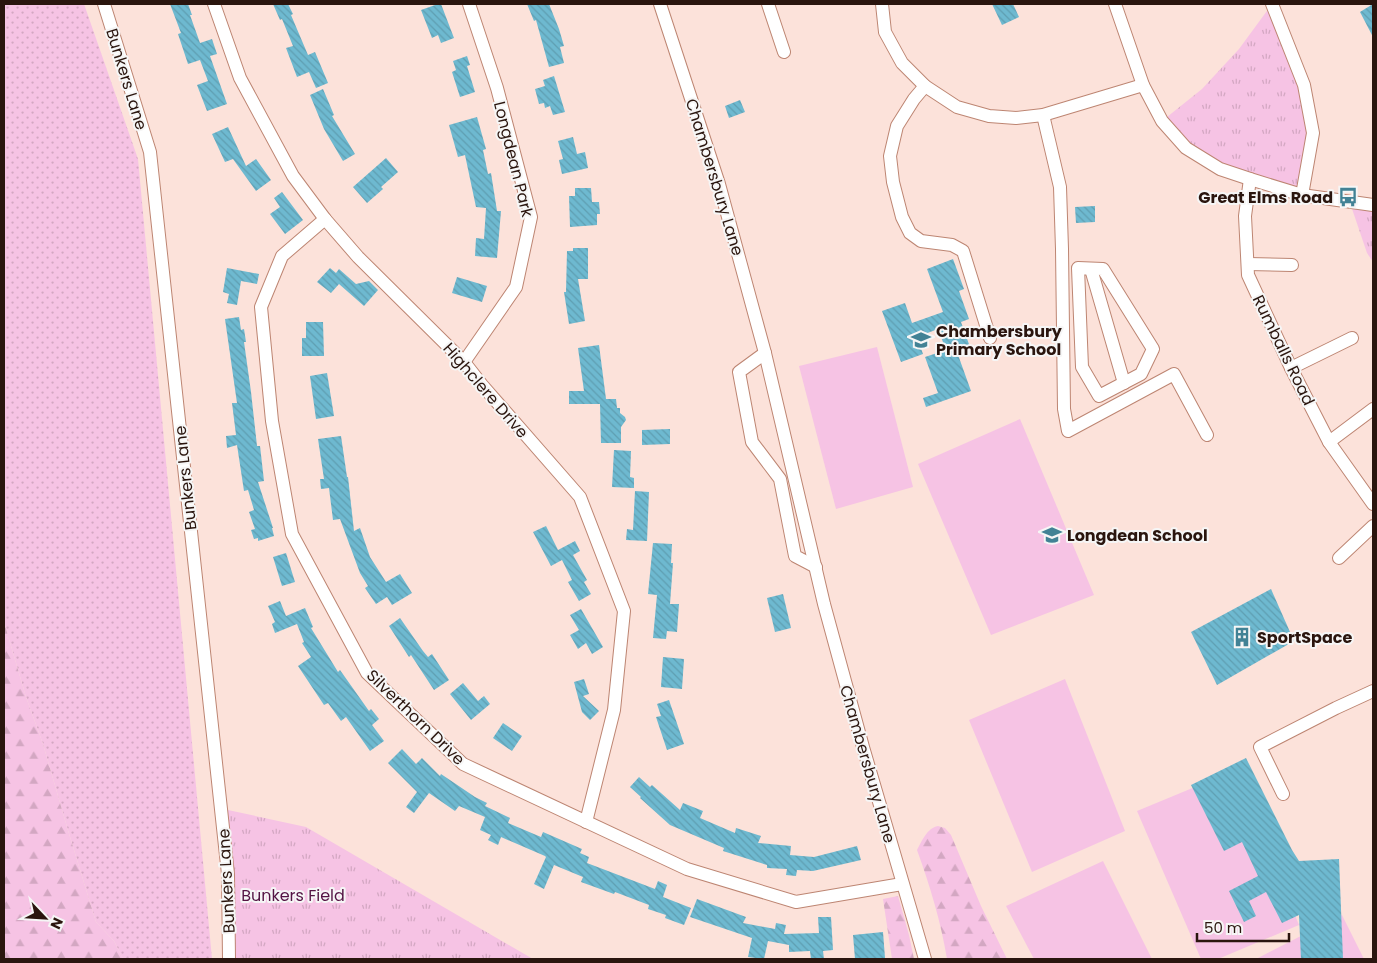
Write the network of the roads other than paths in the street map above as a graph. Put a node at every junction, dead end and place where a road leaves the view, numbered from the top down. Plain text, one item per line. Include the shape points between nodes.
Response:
1 (104, 4) edge
2 (214, 4) edge
3 (469, 4) edge
4 (660, 4) edge
5 (768, 4) edge
6 (882, 4) edge
7 (1115, 4) edge
8 (1272, 4) edge
9 (784, 52) dead end
10 (1143, 85) junction
11 (925, 86) junction
12 (1043, 115) junction
13 (1250, 179) junction
14 (1302, 195) junction
15 (1373, 205) edge
16 (325, 219) junction
17 (1062, 257) junction
18 (1248, 264) junction
19 (1292, 265) dead end
20 (1084, 268) junction
21 (990, 338) dead end
22 (1352, 338) dead end
23 (765, 352) junction
24 (464, 362) junction
25 (1291, 368) junction
26 (1141, 374) junction
27 (1124, 383) junction
28 (1131, 397) junction
29 (1373, 409) edge
30 (1207, 436) dead end
31 (1329, 442) junction
32 (1373, 504) edge
33 (1373, 526) edge
34 (1339, 558) dead end
35 (816, 567) junction
36 (1373, 691) edge
37 (1283, 794) dead end
38 (586, 822) junction
39 (902, 884) junction
40 (229, 959) edge
41 (925, 959) edge

1 - 40 street, Bunkers Lane via 150,152 228,874
2 - 16 street, Highclere Drive via 240,78 293,176
3 - 24 street, Longdean Park via 497,88 532,217 516,287
4 - 23 street, Chambersbury Lane via 719,184
5 - 9 street
6 - 11 street via 885,32 902,63
7 - 10 street
8 - 14 street via 1304,85 1314,134
10 - 12 street
10 - 13 street via 1162,121 1186,148 1220,169
11 - 12 street via 957,107 988,116 1016,118
11 - 21 street via 897,126 890,156 902,217 910,233 921,241 952,245 964,251
12 - 17 street via 1060,187
13 - 14 street
13 - 18 street, Rumballs Road via 1245,216
14 - 15 street
16 - 24 street, Highclere Drive via 358,257
16 - 38 street, Silverthorn Drive via 282,256 262,307 272,421 292,534 367,673 463,764
17 - 20 street
17 - 28 street via 1064,409 1068,431
18 - 19 street
18 - 25 street, Rumballs Road via 1248,275
20 - 26 street via 1103,269 1153,349
20 - 27 street
20 - 27 street via 1082,366 1099,396
22 - 25 street
23 - 35 street, Chambersbury Lane
23 - 35 street via 738,372 752,442 780,479 795,556
24 - 38 street, Highclere Drive via 580,497 624,611 614,710
25 - 31 street, Rumballs Road
26 - 27 street
26 - 28 street
28 - 30 street via 1174,374
29 - 31 street
31 - 32 street, Rumballs Road
33 - 34 street
35 - 39 street, Chambersbury Lane
36 - 37 street via 1260,747
38 - 39 street, Silverthorn Drive via 687,869 796,902
39 - 41 street, Chambersbury Lane

